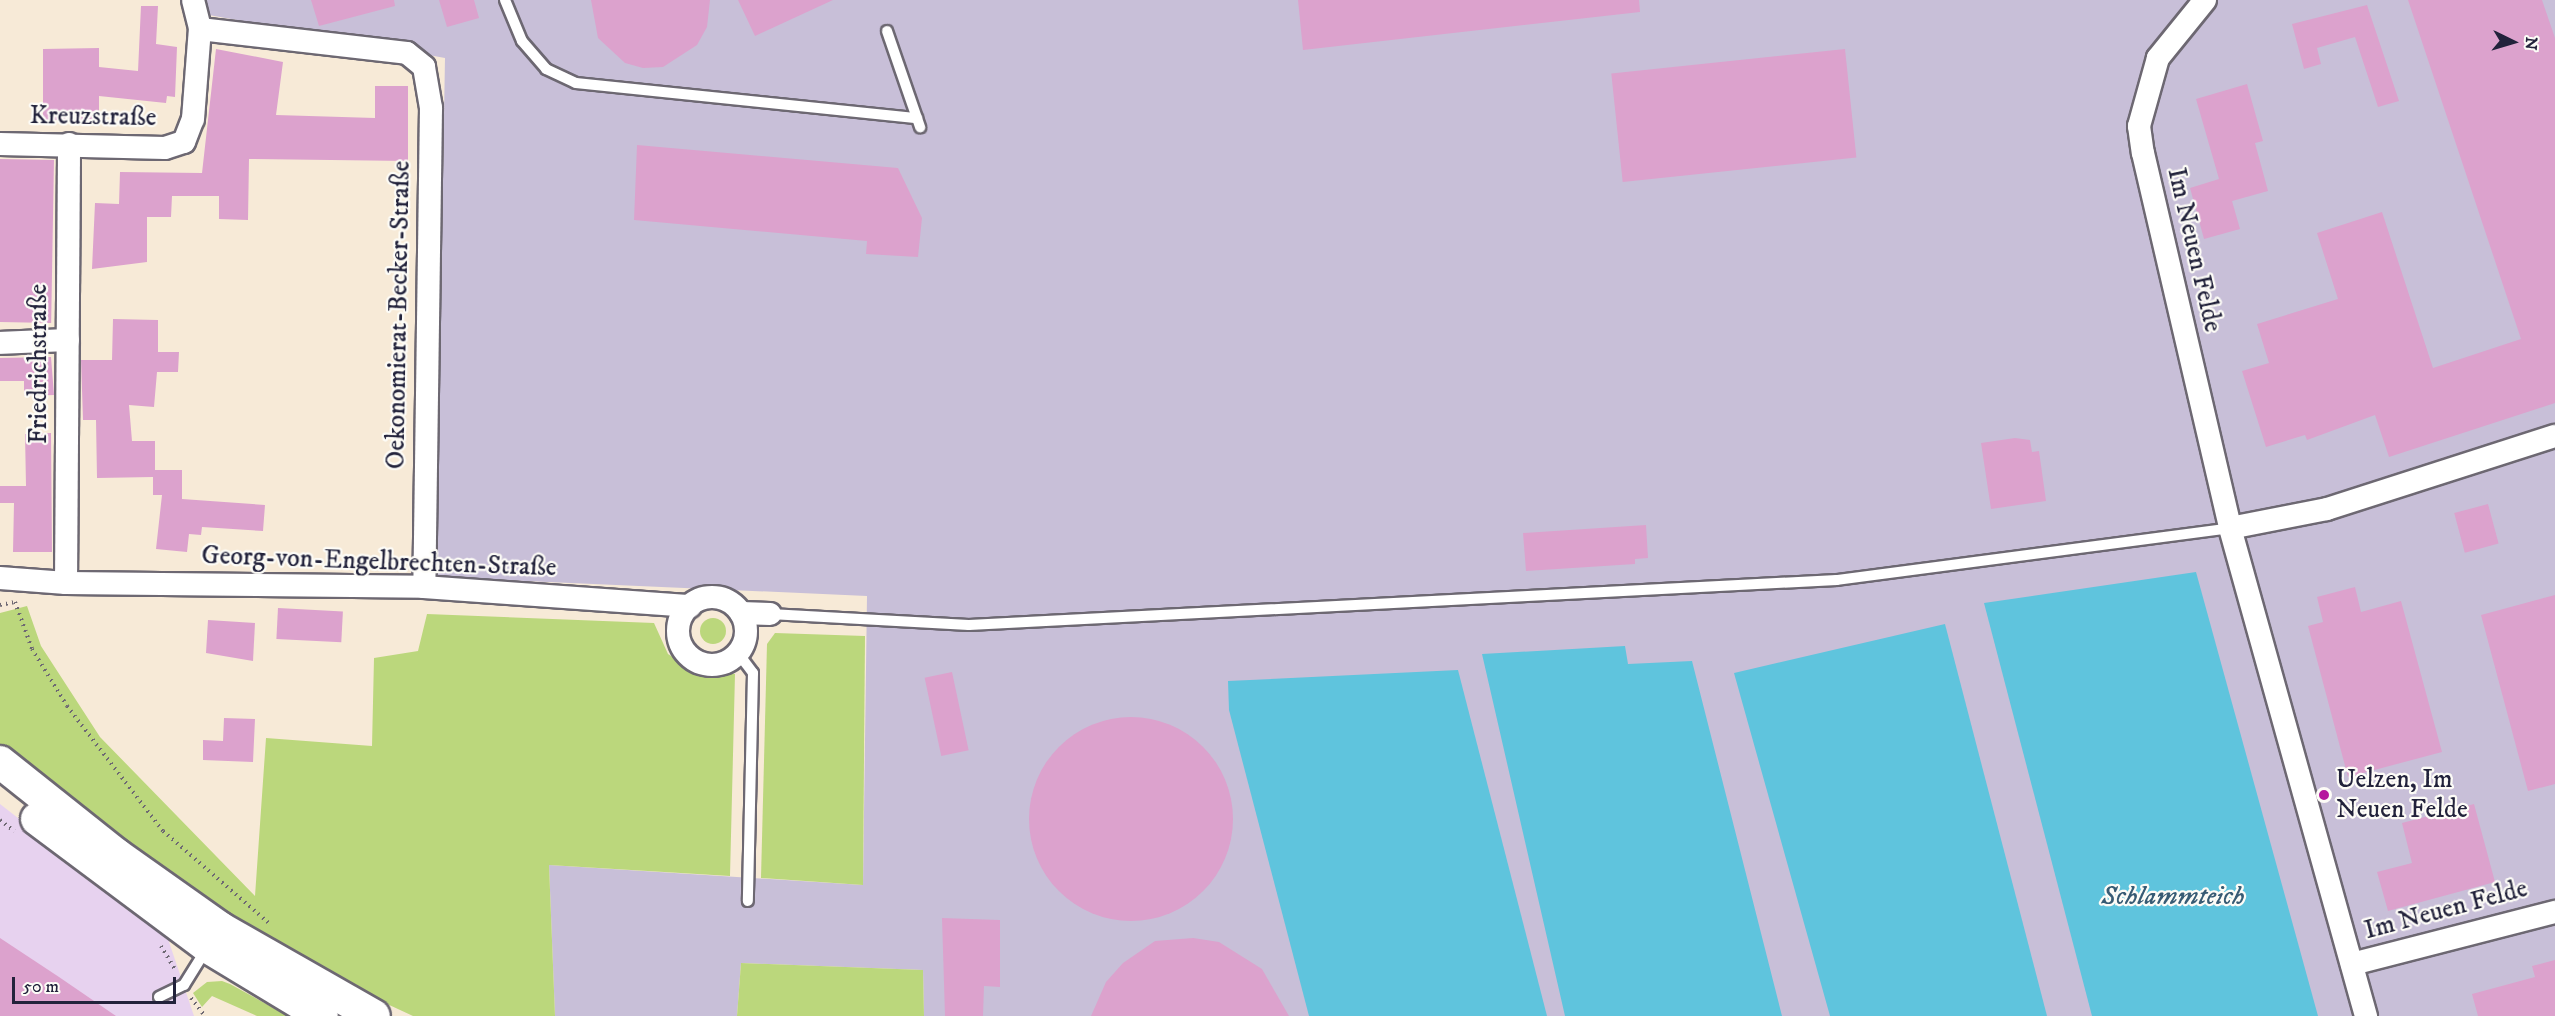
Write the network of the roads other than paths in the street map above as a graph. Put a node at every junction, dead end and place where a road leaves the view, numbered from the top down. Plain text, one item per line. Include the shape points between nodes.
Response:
1 (193, 0) edge
2 (505, 0) edge
3 (2205, 0) edge
4 (200, 29) junction
5 (887, 31) dead end
6 (0, 144) edge
7 (69, 144) junction
8 (68, 340) junction
9 (0, 343) edge
10 (2555, 436) edge
11 (2230, 528) junction
12 (0, 578) edge
13 (66, 583) junction
14 (424, 587) junction
15 (0, 591) edge
16 (690, 606) junction
17 (741, 613) junction
18 (770, 614) joint
19 (738, 654) junction
20 (0, 762) edge
21 (0, 788) edge
22 (748, 901) dead end
23 (2555, 912) edge
24 (214, 938) junction
25 (2352, 964) junction
26 (159, 997) dead end
27 (322, 1016) edge
28 (374, 1016) edge
29 (2366, 1016) edge

1 - 4 street
2 - 5 lane via 522,41 546,69 576,83 918,123
3 - 11 street, Im Neuen Felde via 2158,58 2139,126 2150,197
4 - 7 street, Kreuzstraße via 192,120 184,142 165,148
4 - 14 street, Oekonomierat-Becker-Straße via 406,53 424,66 431,108
6 - 7 street, Kreuzstraße
7 - 8 street, Friedrichstraße
8 - 9 street
8 - 13 street, Friedrichstraße
10 - 11 street via 2328,509
11 - 18 lane via 1838,580 969,625
11 - 25 street, Im Neuen Felde
12 - 13 street, Georg-von-Engelbrechten-Straße
13 - 14 street, Georg-von-Engelbrechten-Straße
13 - 15 street, Georg-von-Engelbrechten-Straße
14 - 16 street, Georg-von-Engelbrechten-Straße
16 - 17 street, Georg-von-Engelbrechten-Straße via 717,597
16 - 19 street via 679,630 692,658 712,665
17 - 18 street, Georg-von-Engelbrechten-Straße
17 - 19 street via 746,634
19 - 22 lane via 753,673
20 - 24 main road
21 - 24 main road via 104,874
23 - 25 street, Im Neuen Felde
24 - 26 lane via 184,985
24 - 27 main road
24 - 28 main road
25 - 29 street, Im Neuen Felde

